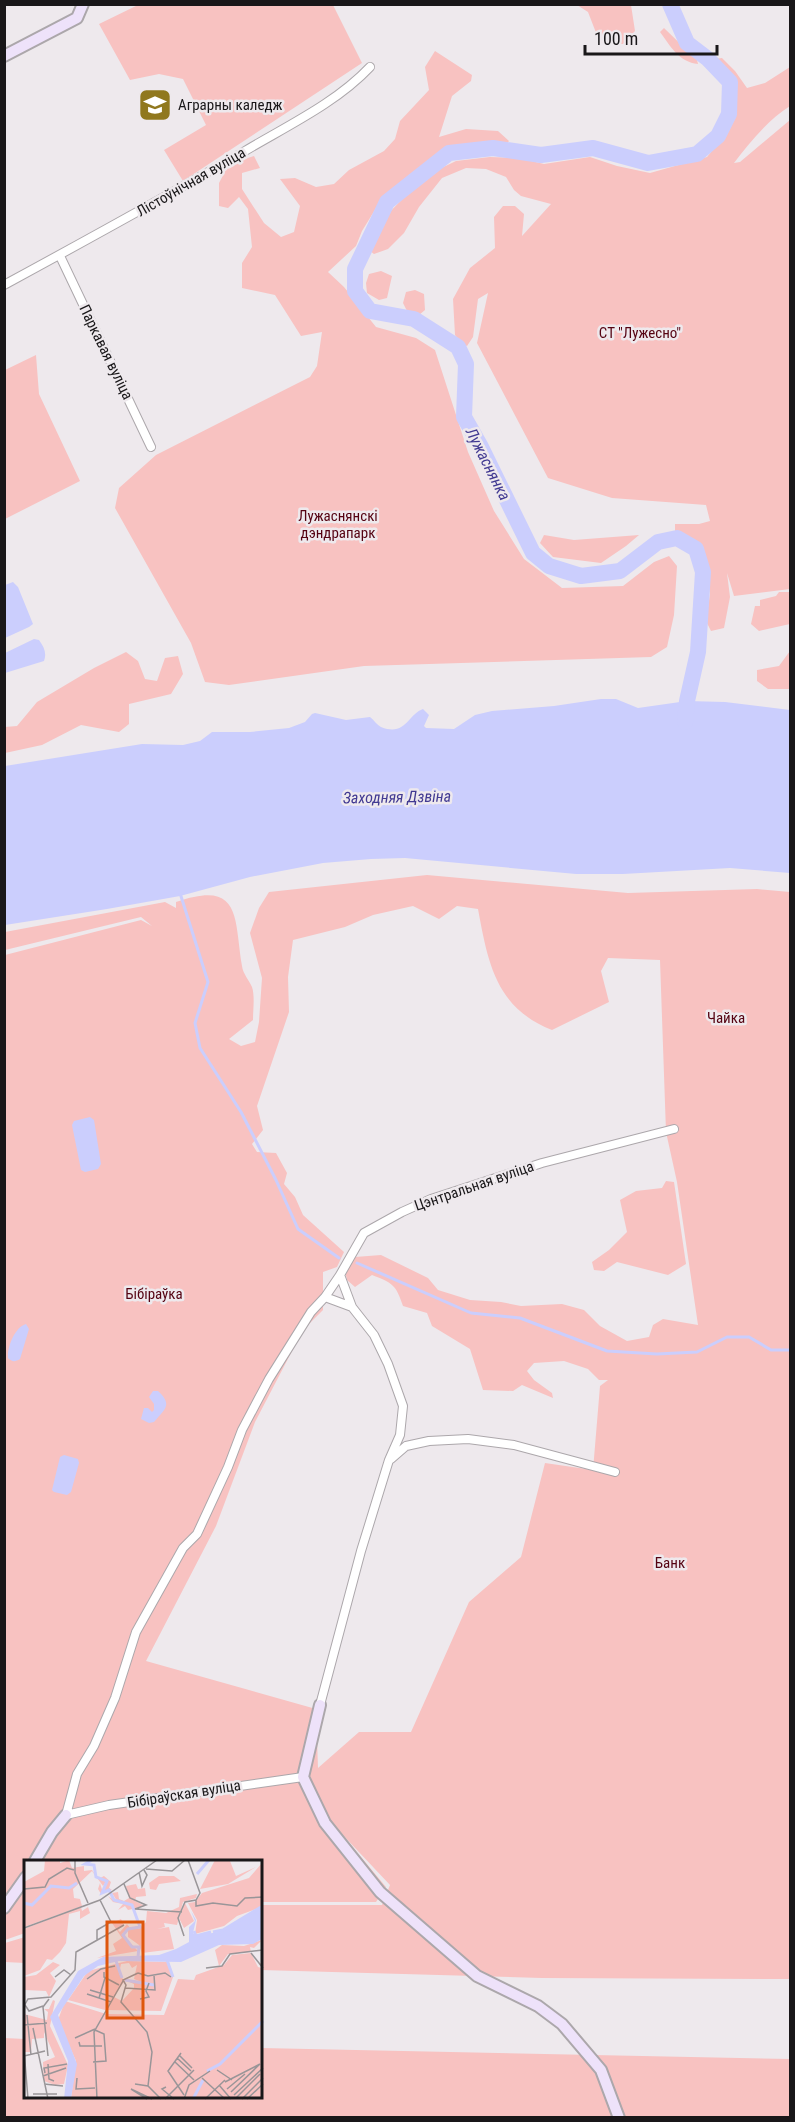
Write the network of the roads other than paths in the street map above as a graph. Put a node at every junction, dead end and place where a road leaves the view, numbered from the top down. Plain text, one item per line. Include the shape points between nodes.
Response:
1 (83, 4) edge
2 (4, 56) edge
3 (370, 67) dead end
4 (60, 256) junction
5 (4, 285) edge
6 (151, 447) dead end
7 (674, 1129) dead end
8 (340, 1275) junction
9 (325, 1297) junction
10 (352, 1307) junction
11 (389, 1460) junction
12 (615, 1472) dead end
13 (320, 1705) joint
14 (303, 1777) junction
15 (66, 1815) junction
16 (36, 1860) edge
17 (24, 1880) edge
18 (4, 1908) edge
19 (618, 2118) edge

1 - 2 street via 77,18
3 - 4 street, Лістоўнічная вуліца via 320,106
4 - 5 street, Лістоўнічная вуліца
4 - 6 street, Паркавая вуліца
7 - 8 street, Цэнтральная вуліца via 542,1163 431,1199 364,1233
8 - 9 street, Цэнтральная вуліца
8 - 10 street
9 - 10 street
9 - 15 street, Цэнтральная вуліца via 311,1312 269,1379 197,1534 183,1548 136,1632 115,1698 77,1774
10 - 11 street via 374,1335 404,1406 400,1435
11 - 12 street via 406,1446 468,1439 514,1445
11 - 13 street
13 - 14 street
14 - 15 street, Бібіраўская вуліца via 109,1805
14 - 19 street via 326,1823 380,1892 477,1976 538,2007 562,2024 601,2070
15 - 16 street
17 - 18 street

